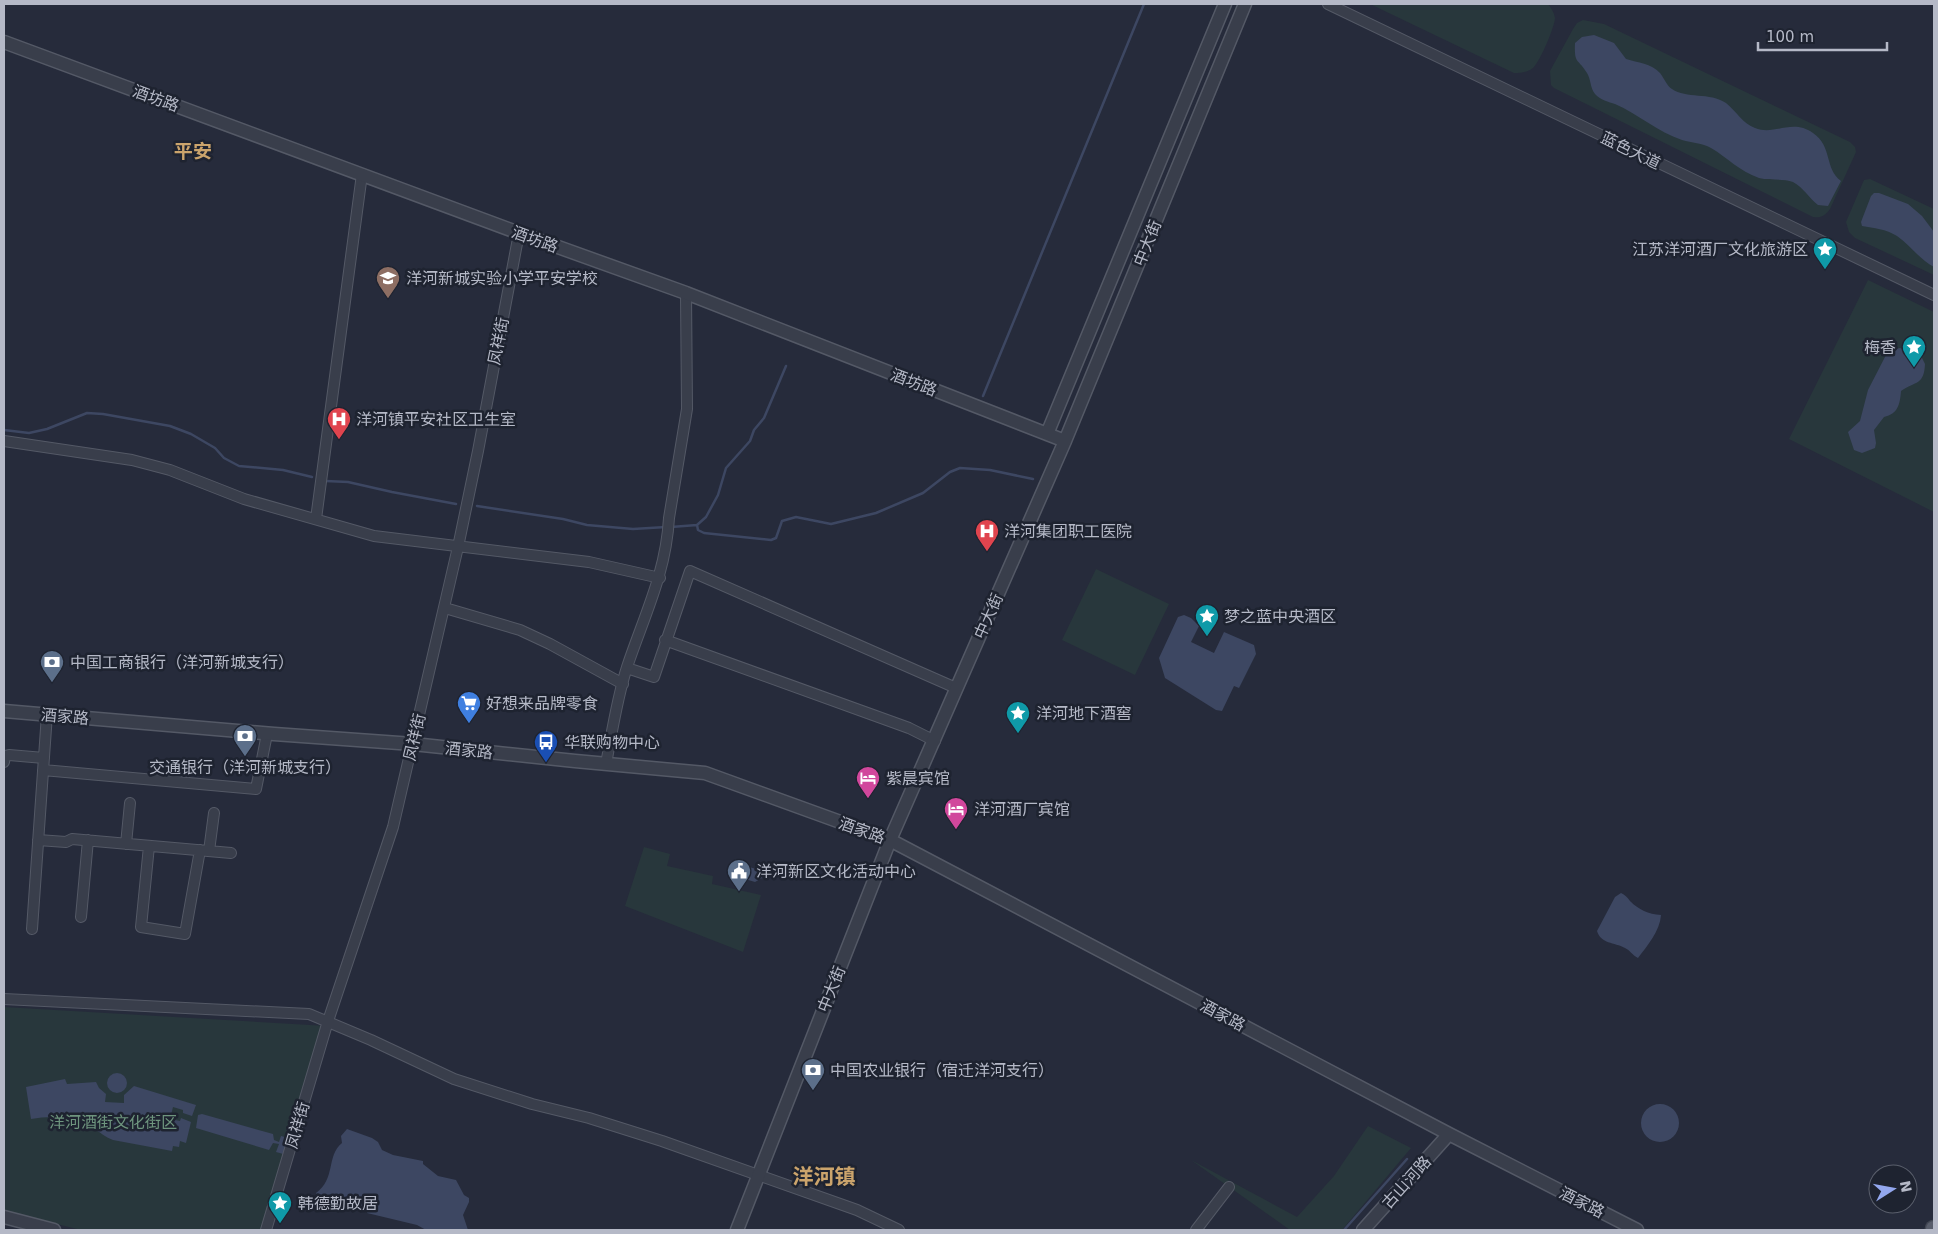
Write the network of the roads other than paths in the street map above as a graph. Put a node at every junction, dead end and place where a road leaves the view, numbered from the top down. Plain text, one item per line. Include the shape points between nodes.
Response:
1 (1225, 4) edge
2 (1246, 4) edge
3 (1328, 4) edge
4 (4, 42) edge
5 (362, 174) junction
6 (519, 233) junction
7 (686, 293) junction
8 (1934, 296) edge
9 (1047, 434) junction
10 (4, 441) edge
11 (1065, 441) junction
12 (316, 519) junction
13 (458, 547) junction
14 (660, 578) junction
15 (445, 608) junction
16 (665, 640) junction
17 (627, 668) junction
18 (623, 684) junction
19 (956, 688) junction
20 (4, 710) edge
21 (47, 714) junction
22 (267, 734) junction
23 (935, 741) junction
24 (413, 744) junction
25 (44, 758) junction
26 (4, 762) edge
27 (606, 764) junction
28 (43, 770) junction
29 (130, 803) dead end
30 (214, 813) dead end
31 (38, 840) junction
32 (88, 840) junction
33 (890, 840) junction
34 (126, 844) junction
35 (149, 846) junction
36 (205, 851) junction
37 (231, 853) dead end
38 (81, 917) dead end
39 (32, 929) dead end
40 (4, 999) edge
41 (328, 1021) junction
42 (1449, 1134) junction
43 (759, 1174) junction
44 (1229, 1187) dead end
45 (4, 1217) edge
46 (54, 1230) edge
47 (266, 1230) edge
48 (737, 1230) edge
49 (899, 1230) edge
50 (1196, 1230) edge
51 (1363, 1230) edge
52 (1637, 1230) edge

1 - 9 street, 中大街
2 - 11 street, 中大街
3 - 8 street, 蓝色大道
4 - 5 street, 酒坊路
5 - 6 street, 酒坊路
5 - 12 street
6 - 7 street, 酒坊路
6 - 13 street, 凤祥街
7 - 9 street, 酒坊路
7 - 14 street via 687,409
9 - 11 street, 酒坊路
10 - 12 street via 132,460 170,470 244,499
11 - 19 street, 中大街
12 - 13 street via 374,536
13 - 14 street via 588,562
13 - 15 street, 凤祥街
14 - 17 street
15 - 18 street via 520,630
15 - 24 street, 凤祥街
16 - 17 street via 654,677
16 - 19 street via 690,571
16 - 23 street via 909,728
17 - 18 street
18 - 27 street
19 - 23 street, 中大街
20 - 21 street, 酒家路
21 - 22 street, 酒家路
21 - 25 street
22 - 24 street, 酒家路
22 - 28 street via 256,789
23 - 33 street, 中大街
24 - 27 street, 酒家路
24 - 41 street, 凤祥街 via 393,828
25 - 26 street via 9,755
25 - 28 street
27 - 33 street, 酒家路 via 705,773
28 - 31 street
29 - 34 street
30 - 36 street
31 - 32 street
31 - 39 street
32 - 34 street
32 - 38 street
33 - 42 street, 酒家路
33 - 43 street, 中大街
34 - 35 street
35 - 36 street
35 - 36 street via 141,927 185,934
36 - 37 street
40 - 41 street via 309,1014
41 - 43 street via 454,1079 589,1118
41 - 47 street, 凤祥街
42 - 51 street, 古山河路
42 - 52 street, 酒家路
43 - 48 street, 中大街
43 - 49 street via 857,1210
44 - 50 street
45 - 46 street

